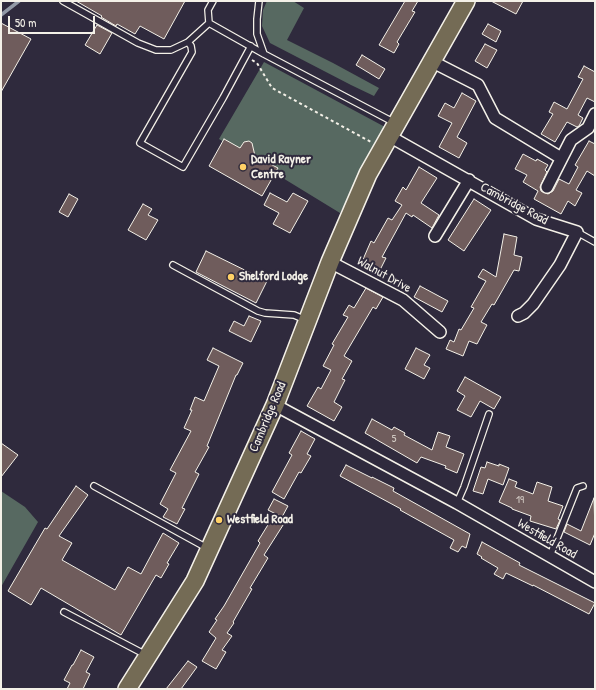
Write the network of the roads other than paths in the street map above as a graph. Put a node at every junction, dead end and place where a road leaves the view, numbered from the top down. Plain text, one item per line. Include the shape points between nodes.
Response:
1 (63, 1) edge
2 (213, 1) edge
3 (259, 1) edge
4 (466, 1) edge
5 (208, 23) junction
6 (188, 42) junction
7 (251, 46) junction
8 (264, 54) junction
9 (431, 61) junction
10 (595, 114) edge
11 (389, 136) junction
12 (562, 158) junction
13 (469, 180) junction
14 (547, 187) dead end
15 (577, 232) junction
16 (435, 236) dead end
17 (595, 242) edge
18 (330, 262) junction
19 (172, 265) dead end
20 (518, 316) dead end
21 (308, 320) junction
22 (440, 332) dead end
23 (275, 405) junction
24 (489, 414) dead end
25 (94, 486) dead end
26 (583, 486) dead end
27 (457, 503) junction
28 (210, 550) junction
29 (550, 556) junction
30 (595, 582) edge
31 (64, 612) dead end
32 (148, 656) junction
33 (127, 689) edge

1 - 6 lane via 138,43 156,50 171,50
2 - 5 lane via 208,10
3 - 8 lane via 257,34
4 - 9 main road, Cambridge Road
5 - 6 lane
5 - 7 lane
6 - 7 lane via 192,52 140,143 183,168
7 - 8 lane
8 - 11 lane
9 - 11 main road, Cambridge Road
9 - 12 street via 478,85 495,118
10 - 12 street via 588,128 571,140
11 - 13 street, Cambridge Road
11 - 18 main road, Cambridge Road via 368,174
12 - 14 street
13 - 15 street, Cambridge Road via 536,218
13 - 16 street
15 - 17 lane, Cambridge Road
15 - 20 street via 560,265 533,304 524,314
18 - 21 main road, Cambridge Road
18 - 22 street, Walnut Drive via 403,300
19 - 21 lane via 258,311 294,315
21 - 23 main road, Cambridge Road
23 - 27 street, Westfield Road
23 - 28 main road, Cambridge Road
24 - 27 lane
25 - 28 lane
26 - 29 lane via 577,488
27 - 29 street, Westfield Road
28 - 32 main road, Cambridge Road
29 - 30 street, Westfield Road
31 - 32 lane
32 - 33 main road, Cambridge Road

